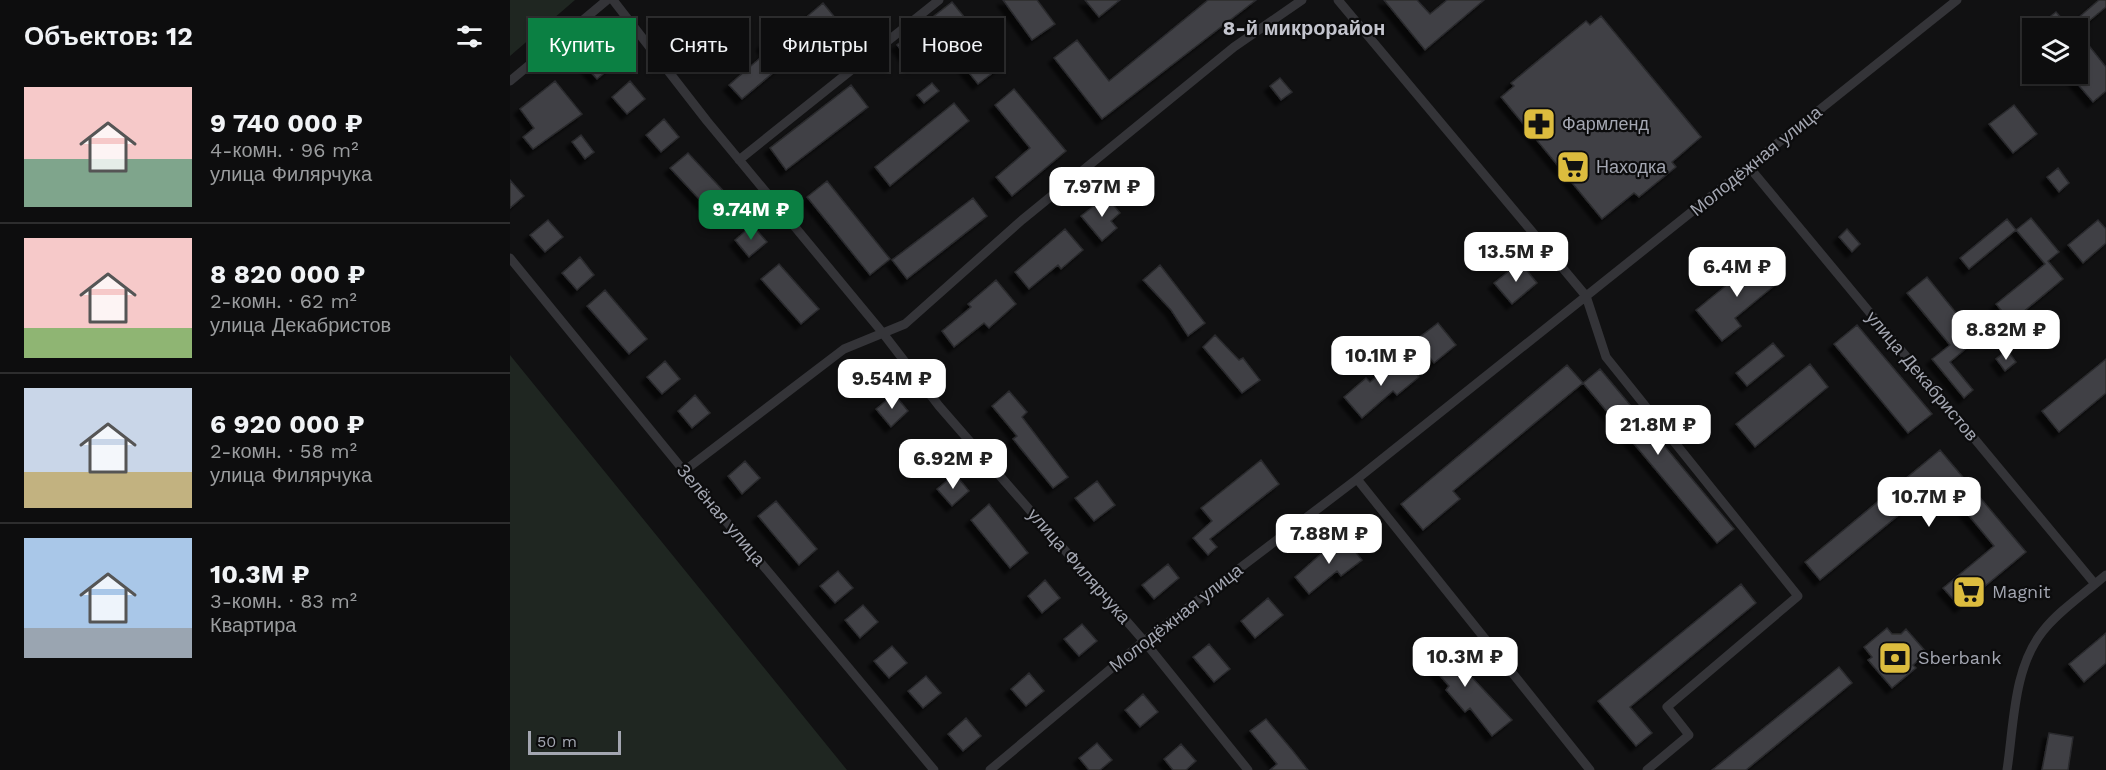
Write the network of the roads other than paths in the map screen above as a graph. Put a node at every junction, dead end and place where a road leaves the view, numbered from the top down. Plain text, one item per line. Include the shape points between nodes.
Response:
1 (607, 0) edge
2 (613, 0) edge
3 (939, 0) edge
4 (1302, 0) edge
5 (1338, 0) edge
6 (1957, 0) edge
7 (510, 81) edge
8 (739, 160) junction
9 (1749, 167) junction
10 (510, 258) edge
11 (1586, 296) junction
12 (882, 332) junction
13 (684, 471) junction
14 (1357, 479) junction
15 (2106, 575) edge
16 (2095, 584) junction
17 (1144, 641) junction
18 (934, 770) edge
19 (990, 770) edge
20 (1248, 770) edge
21 (1590, 770) edge
22 (1647, 770) edge
23 (2007, 770) edge

1 - 7 street
2 - 8 street, улица Филярчука
3 - 8 street
4 - 12 street via 1217,61 1023,220 906,324
5 - 11 street
6 - 9 street, Молодёжная улица
8 - 12 street, улица Филярчука
9 - 11 street, Молодёжная улица
9 - 16 street, улица Декабристов
10 - 13 street, Зелёная улица
11 - 14 street, Молодёжная улица
11 - 22 street via 1606,357 1798,596 1666,707 1689,735
12 - 13 street via 844,349
12 - 17 street, улица Филярчука via 939,406
13 - 18 street, Зелёная улица
14 - 17 street, Молодёжная улица
14 - 21 street
15 - 16 street
16 - 23 street via 2056,616 2033,644 2018,695
17 - 19 street, Молодёжная улица
17 - 20 street, улица Филярчука

